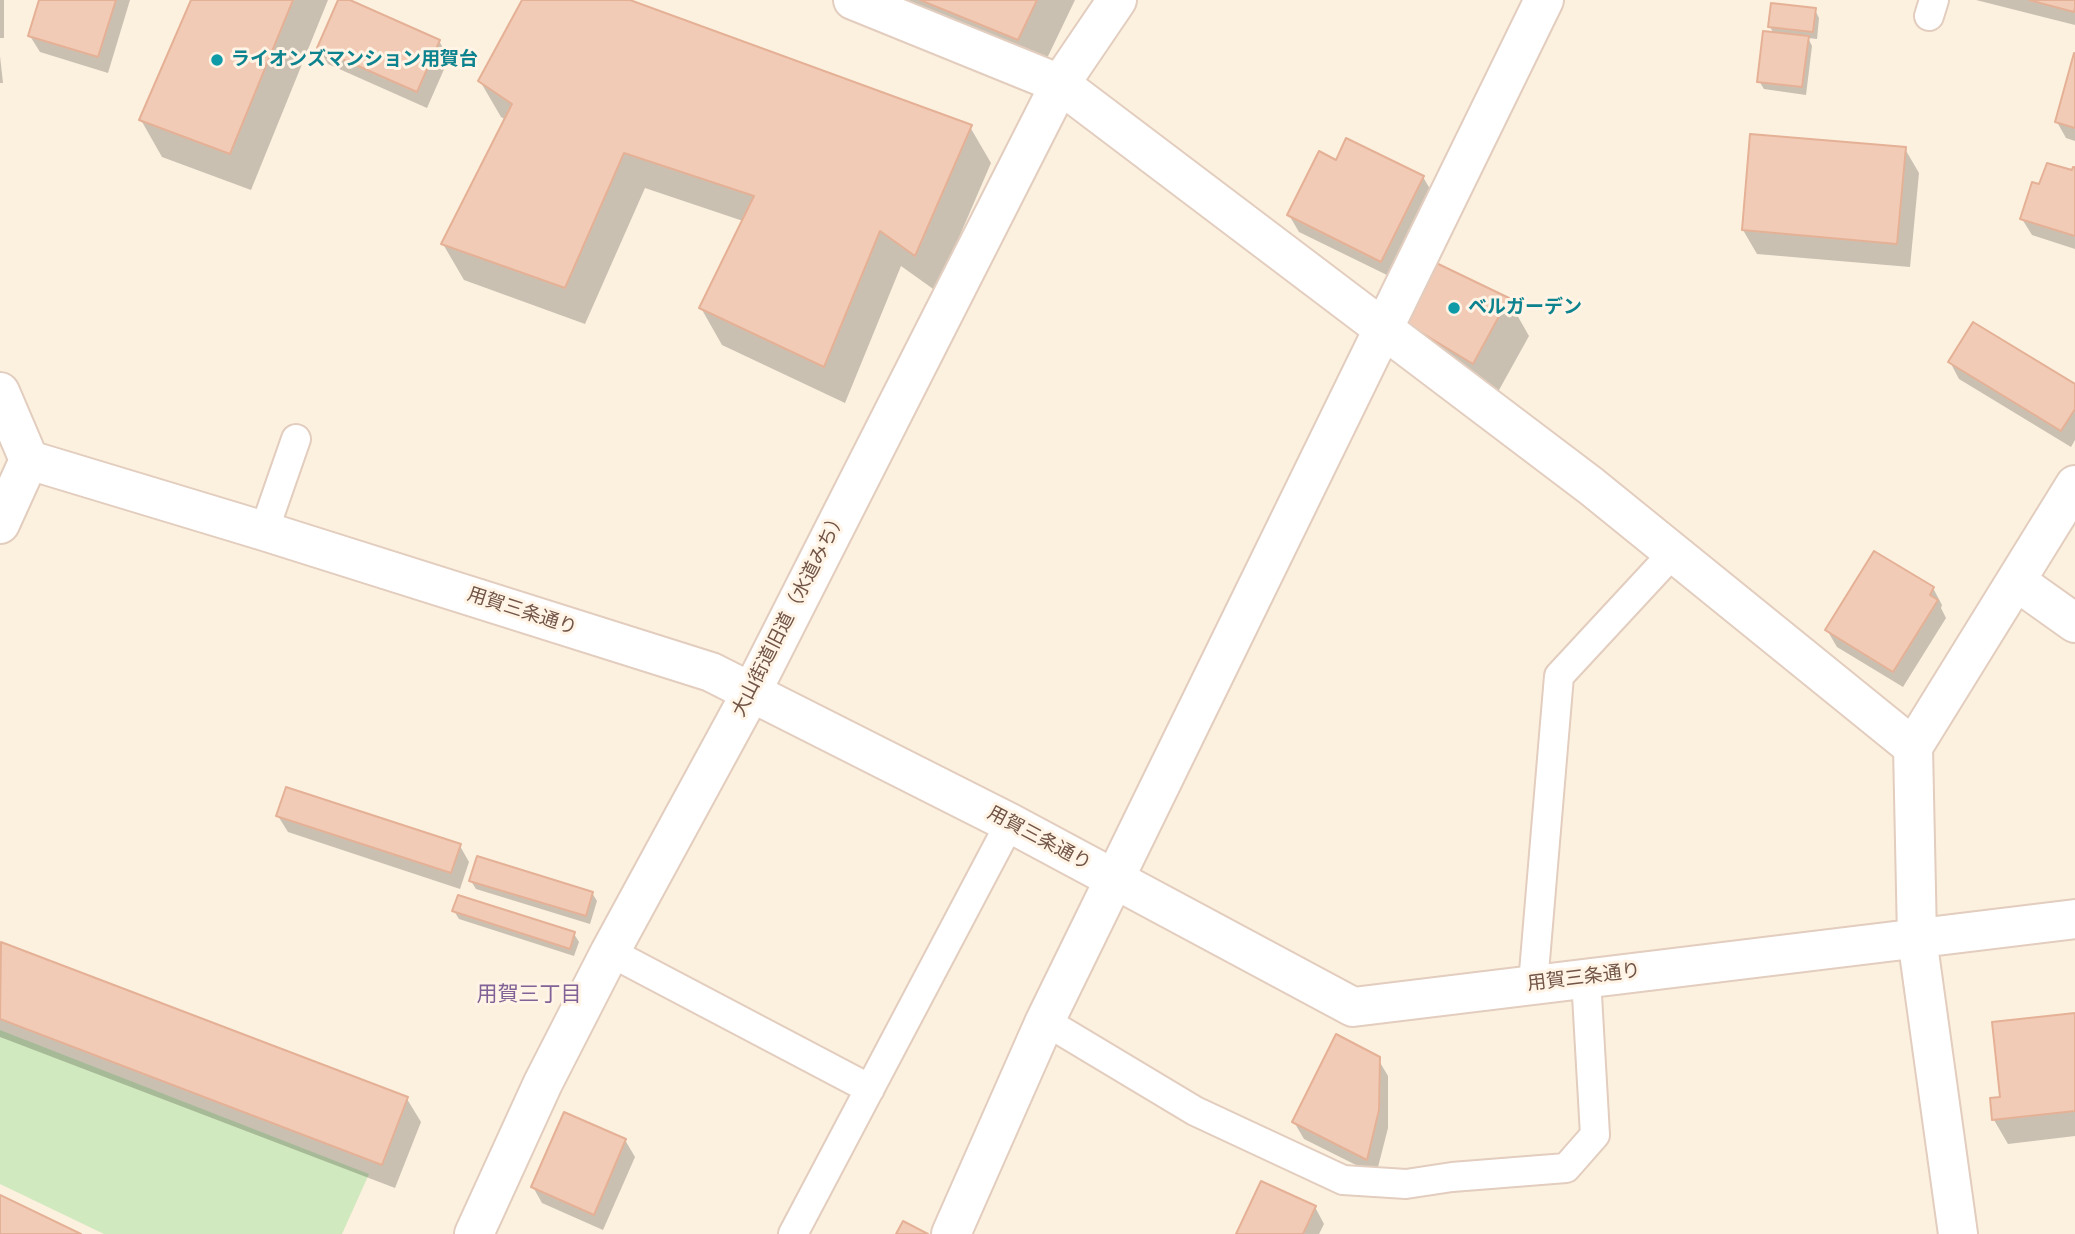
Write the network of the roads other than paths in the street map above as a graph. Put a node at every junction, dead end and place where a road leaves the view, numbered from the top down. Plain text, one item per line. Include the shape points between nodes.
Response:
1 (853, 0) edge
2 (1116, 0) edge
3 (1544, 0) edge
4 (1060, 84) junction
5 (1383, 329) junction
6 (0, 392) edge
7 (296, 439) dead end
8 (29, 460) junction
9 (2075, 485) edge
10 (0, 524) edge
11 (264, 531) junction
12 (1673, 553) junction
13 (2016, 581) junction
14 (2075, 623) edge
15 (752, 691) junction
16 (1913, 747) junction
17 (1010, 823) junction
18 (1115, 880) junction
19 (2075, 919) edge
20 (1917, 938) junction
21 (610, 951) junction
22 (1586, 978) junction
23 (1533, 984) junction
24 (1045, 1021) junction
25 (870, 1089) junction
26 (474, 1234) edge
27 (793, 1234) edge
28 (952, 1234) edge
29 (1958, 1234) edge

1 - 4 street
2 - 4 street, 大山街道旧道（水道みち）
3 - 5 street
4 - 5 street
4 - 15 street, 大山街道旧道（水道みち）
5 - 12 street
5 - 18 street
6 - 8 street
7 - 11 lane
8 - 10 street
8 - 11 street, 用賀三条通り
9 - 13 street
11 - 15 street, 用賀三条通り via 711,671
12 - 16 street
12 - 23 lane via 1559,676
13 - 14 street
13 - 16 street
15 - 17 street, 用賀三条通り
15 - 21 street, 大山街道旧道（水道みち）
16 - 20 street
17 - 18 street, 用賀三条通り
17 - 25 lane
18 - 23 street, 用賀三条通り via 1353,1007
18 - 24 street
19 - 20 street, 用賀三条通り
20 - 22 street, 用賀三条通り
20 - 29 street
21 - 25 lane
21 - 26 street, 大山街道旧道（水道みち）
22 - 23 street, 用賀三条通り
22 - 24 lane via 1595,1135 1566,1168 1406,1184 1343,1180 1195,1111
24 - 28 street
25 - 27 lane

